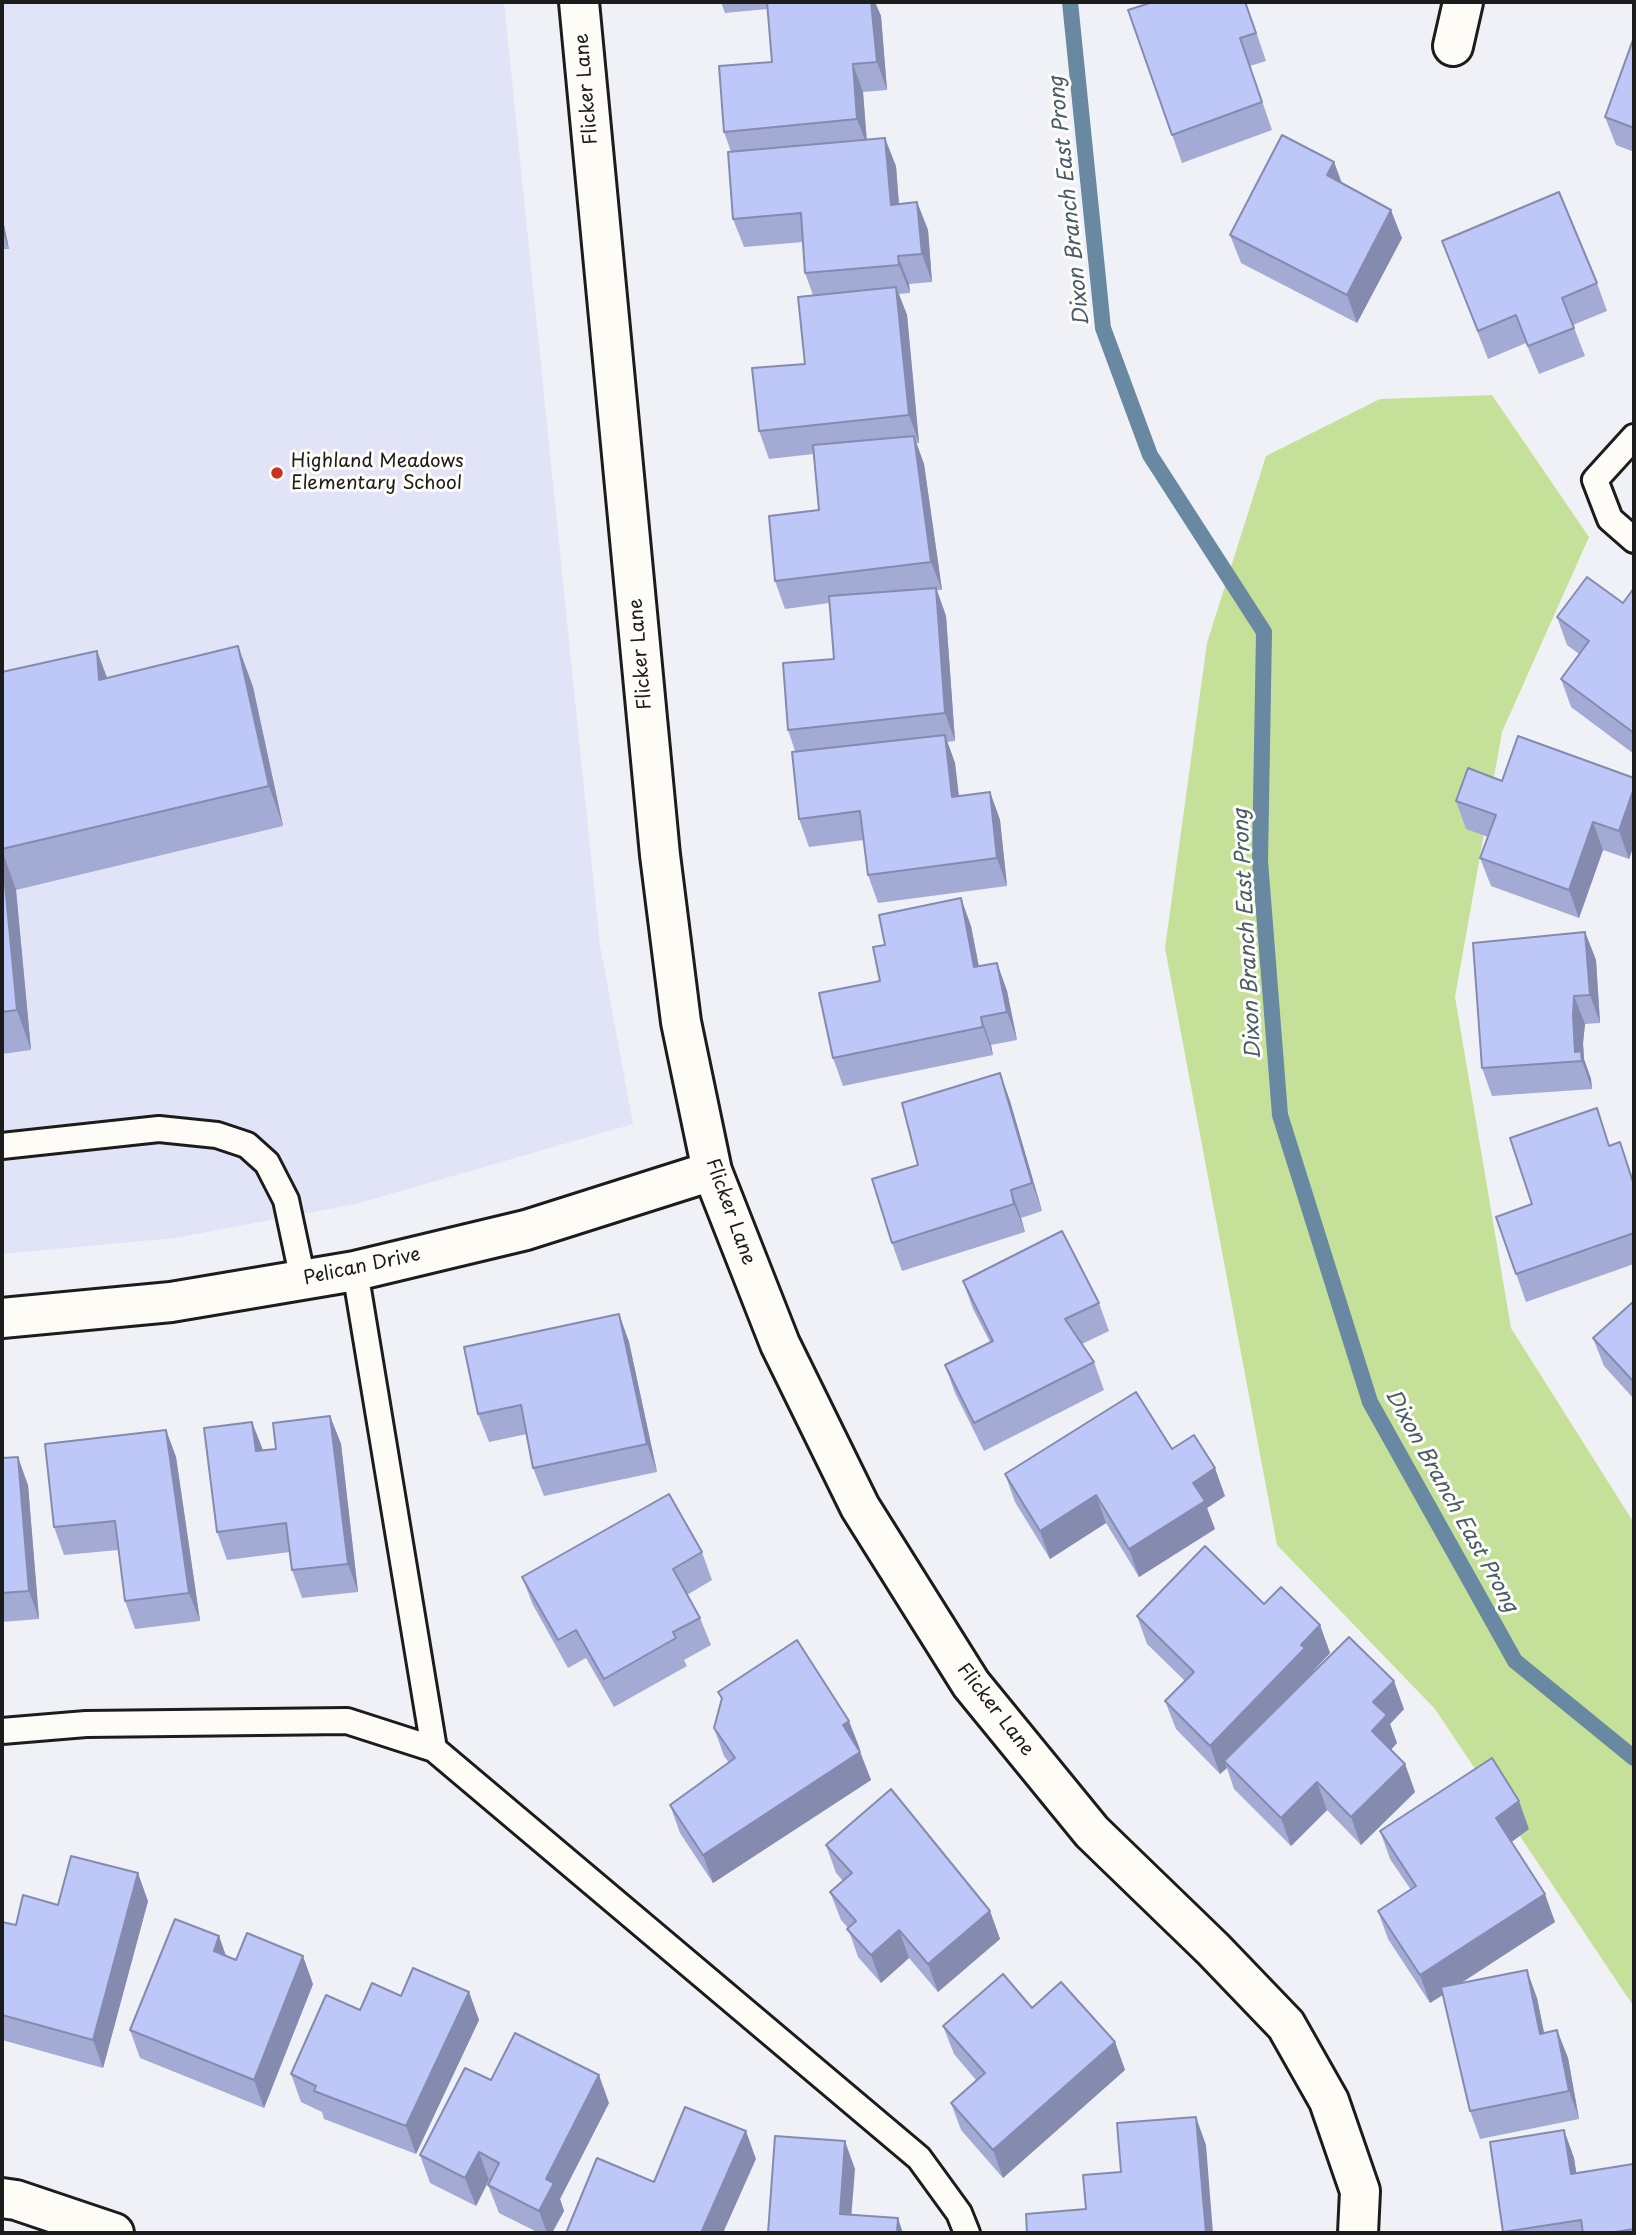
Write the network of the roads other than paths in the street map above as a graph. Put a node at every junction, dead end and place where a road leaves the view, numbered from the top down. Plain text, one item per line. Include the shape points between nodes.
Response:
1 (579, 2) edge
2 (1463, 2) edge
3 (1453, 46) dead end
4 (1634, 437) edge
5 (1634, 540) edge
6 (2, 1146) edge
7 (712, 1171) junction
8 (355, 1271) junction
9 (303, 1280) junction
10 (2, 1318) edge
11 (2, 1731) edge
12 (434, 1749) junction
13 (2, 2198) edge
14 (114, 2233) edge
15 (967, 2233) edge
16 (1358, 2233) edge

1 - 7 street, Flicker Lane via 660,855 681,1022
2 - 3 street
4 - 5 lane via 1595,480 1609,519
6 - 9 lane via 159,1129 217,1135 247,1146 267,1163 286,1200
7 - 8 street, Pelican Drive via 526,1230
7 - 16 street, Flicker Lane via 780,1344 860,1507 971,1684 1092,1832 1286,2025 1329,2101 1356,2178 1360,2191
8 - 9 street, Pelican Drive
8 - 12 lane
9 - 10 street, Pelican Drive via 170,1302
11 - 12 lane via 86,1724 347,1721
12 - 15 lane via 919,2158 959,2213
13 - 14 street

